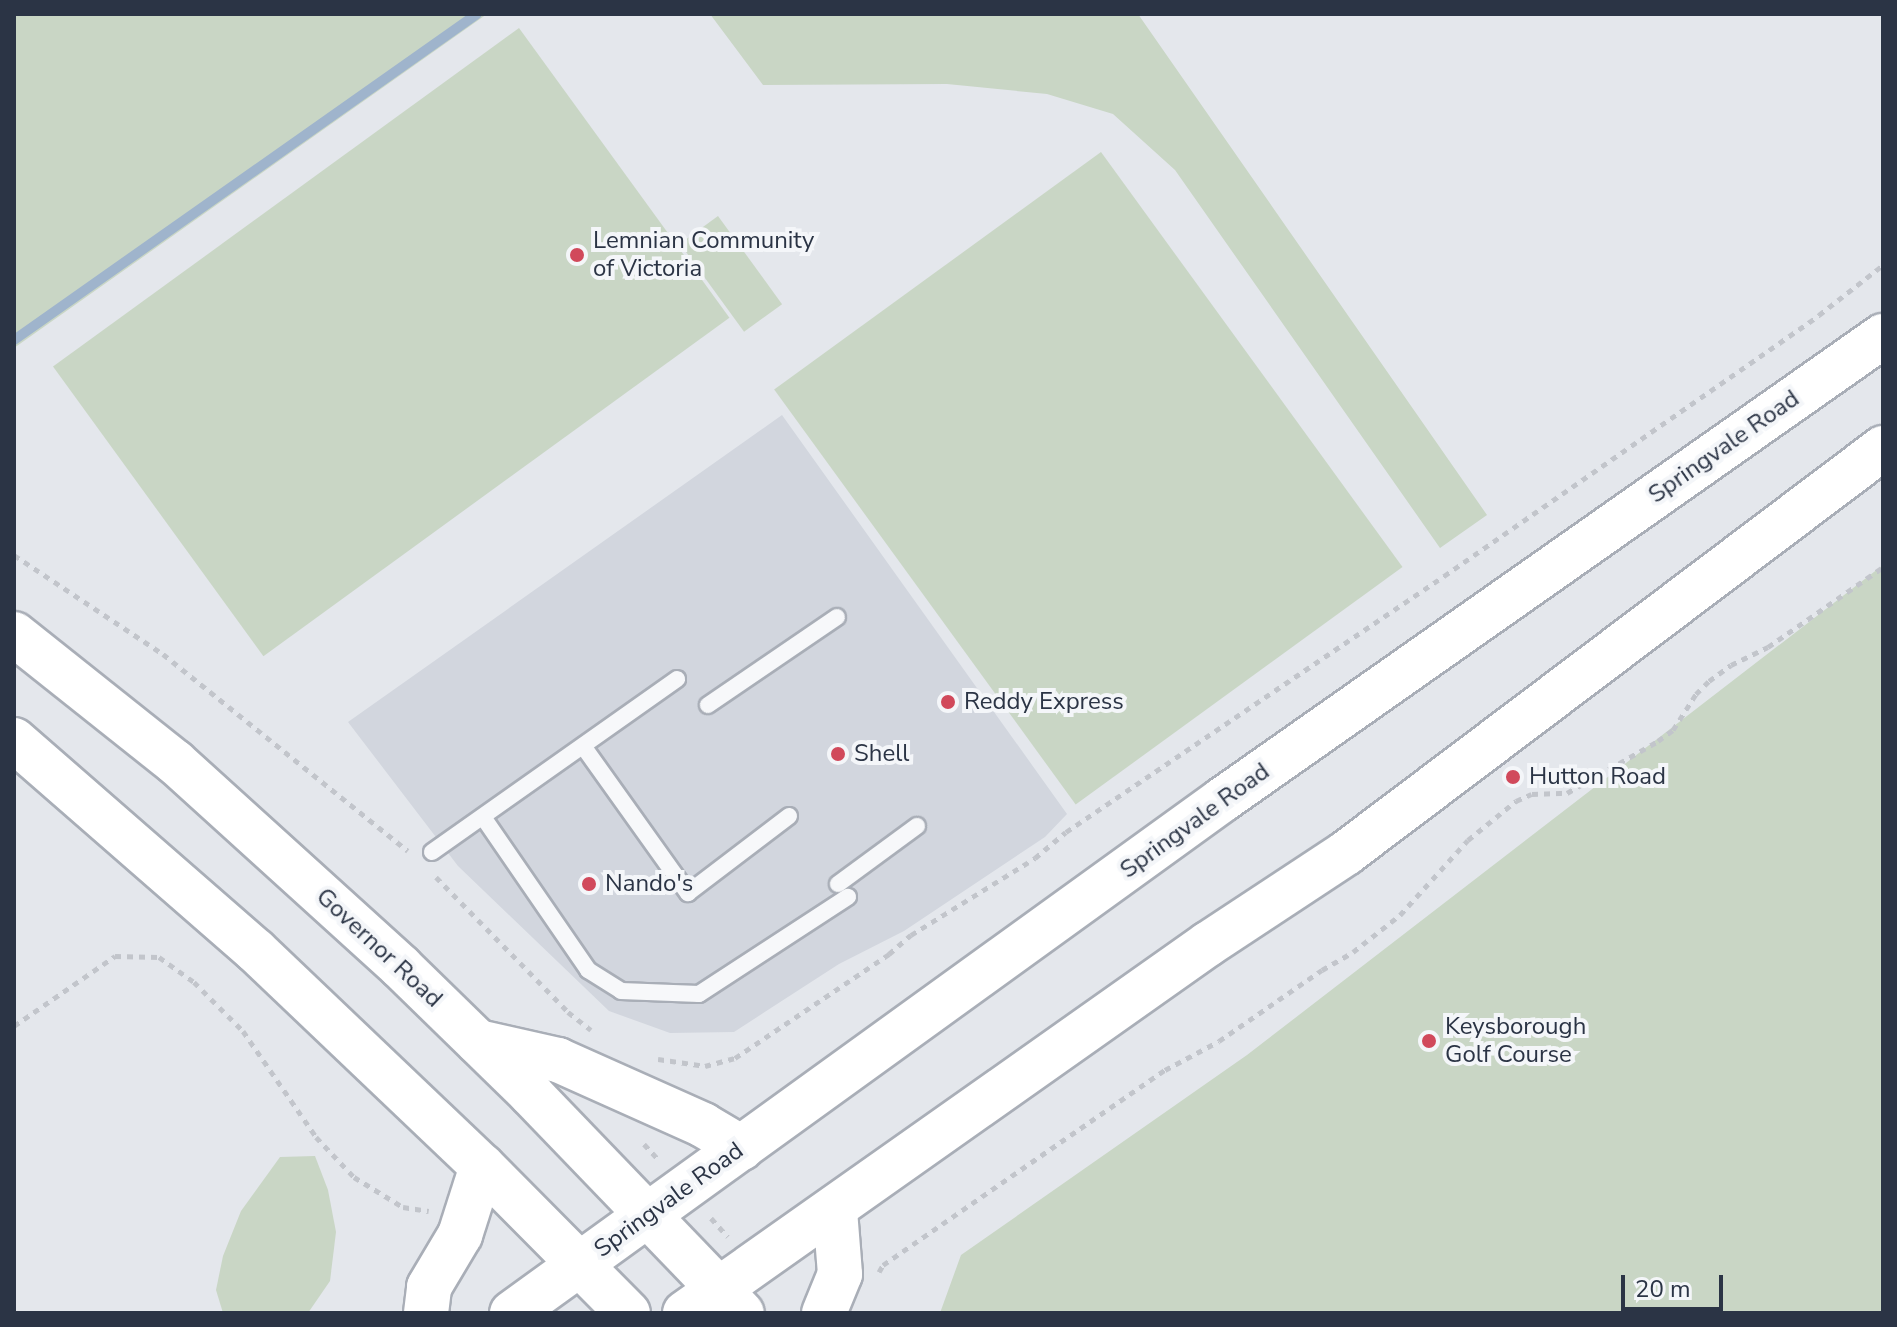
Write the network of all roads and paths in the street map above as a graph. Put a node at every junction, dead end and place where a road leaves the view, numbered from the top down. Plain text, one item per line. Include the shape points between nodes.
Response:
1 (1883, 265) edge
2 (1883, 336) edge
3 (1883, 448) edge
4 (14, 555) edge
5 (1883, 567) edge
6 (837, 617) dead end
7 (14, 634) edge
8 (677, 679) dead end
9 (708, 705) dead end
10 (14, 740) edge
11 (583, 746) junction
12 (789, 816) dead end
13 (483, 817) junction
14 (917, 826) dead end
15 (432, 852) dead end
16 (414, 858) dead end
17 (430, 871) dead end
18 (14, 1026) edge
19 (593, 1031) dead end
20 (478, 1042) junction
21 (648, 1058) dead end
22 (742, 1148) junction
23 (482, 1166) junction
24 (835, 1210) junction
25 (650, 1216) junction
26 (464, 1222) junction
27 (580, 1264) junction
28 (875, 1277) dead end
29 (716, 1305) edge
30 (426, 1313) edge
31 (512, 1313) edge
32 (628, 1313) edge
33 (824, 1313) edge

1 - 21 path via 1444,576 735,1058 705,1066
2 - 22 main road, Springvale Road via 1222,800
3 - 24 main road via 1346,853 1196,952
4 - 16 path via 163,654
5 - 28 path via 1709,681 1673,730 1658,741 1567,793 1532,794 1516,801 1468,840 1400,915 1353,952 1219,1041 1165,1070 883,1265
6 - 9 lane
7 - 20 main road, Governor Road via 195,780
8 - 11 lane
10 - 23 main road via 213,912
11 - 12 lane via 688,893
11 - 13 lane
13 - 14 lane via 588,970 621,991 699,994 843,890
13 - 15 lane
17 - 19 path
18 - 26 path via 115,956 159,957 194,982 243,1031 316,1137 354,1177 403,1207
20 - 22 main road via 558,1060
20 - 25 main road, Governor Road
22 - 25 main road, Springvale Road
23 - 26 main road
23 - 27 main road
24 - 29 main road
24 - 33 main road via 840,1274
25 - 27 main road, Springvale Road
25 - 29 main road, Governor Road
26 - 30 main road via 429,1287
27 - 31 main road, Springvale Road
27 - 32 main road

